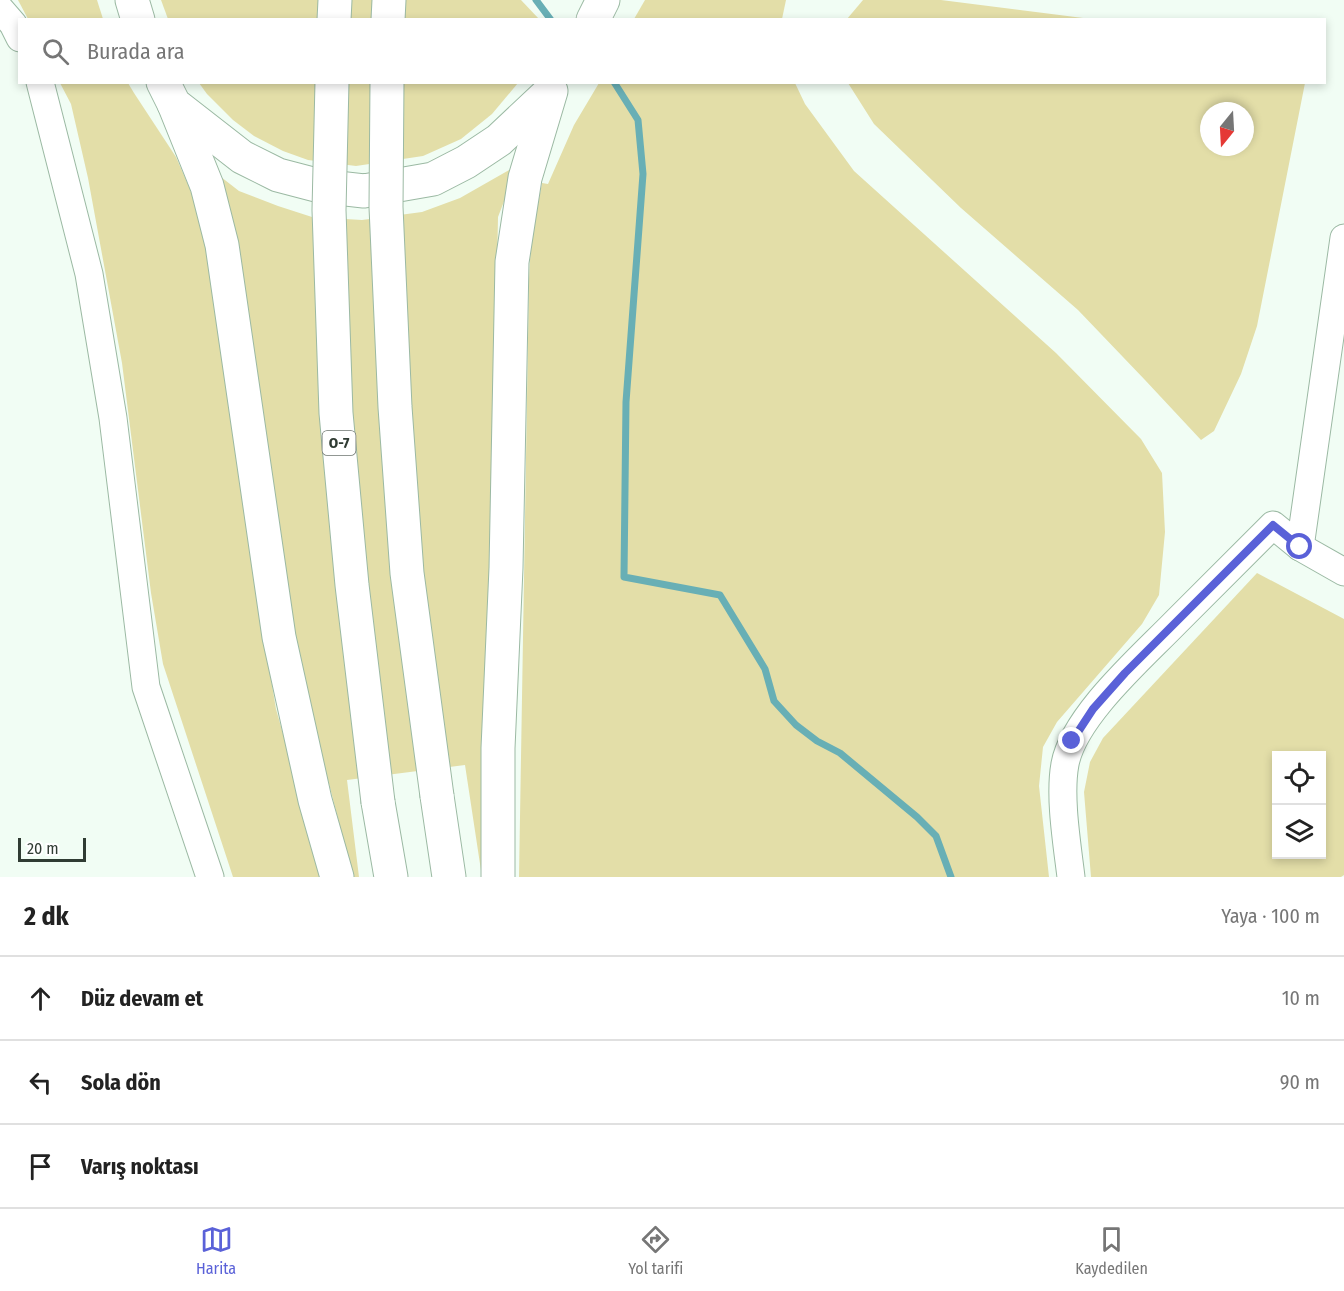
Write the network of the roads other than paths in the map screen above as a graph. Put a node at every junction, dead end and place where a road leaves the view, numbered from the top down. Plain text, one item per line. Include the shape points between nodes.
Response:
1 (132, 0) edge
2 (335, 0) edge
3 (389, 0) edge
4 (137, 18) edge
5 (334, 18) edge
6 (388, 18) edge
7 (41, 84) edge
8 (332, 84) edge
9 (387, 84) edge
10 (554, 87) edge
11 (169, 93) edge
12 (1344, 238) edge
13 (1300, 547) junction
14 (1344, 572) edge
15 (210, 877) edge
16 (337, 877) edge
17 (391, 877) edge
18 (449, 877) edge
19 (498, 877) edge
20 (1071, 877) edge

1 - 4 highway
2 - 5 highway
3 - 6 highway
7 - 15 street via 89,274 113,418 146,687
8 - 17 highway, O-7, bridge via 329,210 336,413 352,585
9 - 18 highway, bridge via 386,207 407,573
10 - 11 highway via 498,140 466,162 433,179 364,191 320,186 278,175 242,157
10 - 19 highway via 525,178 512,262
11 - 16 highway via 207,186 222,245 279,637 315,800
12 - 13 street
13 - 14 street
13 - 20 street via 1273,525 1093,709 1072,741 1065,763 1063,788

